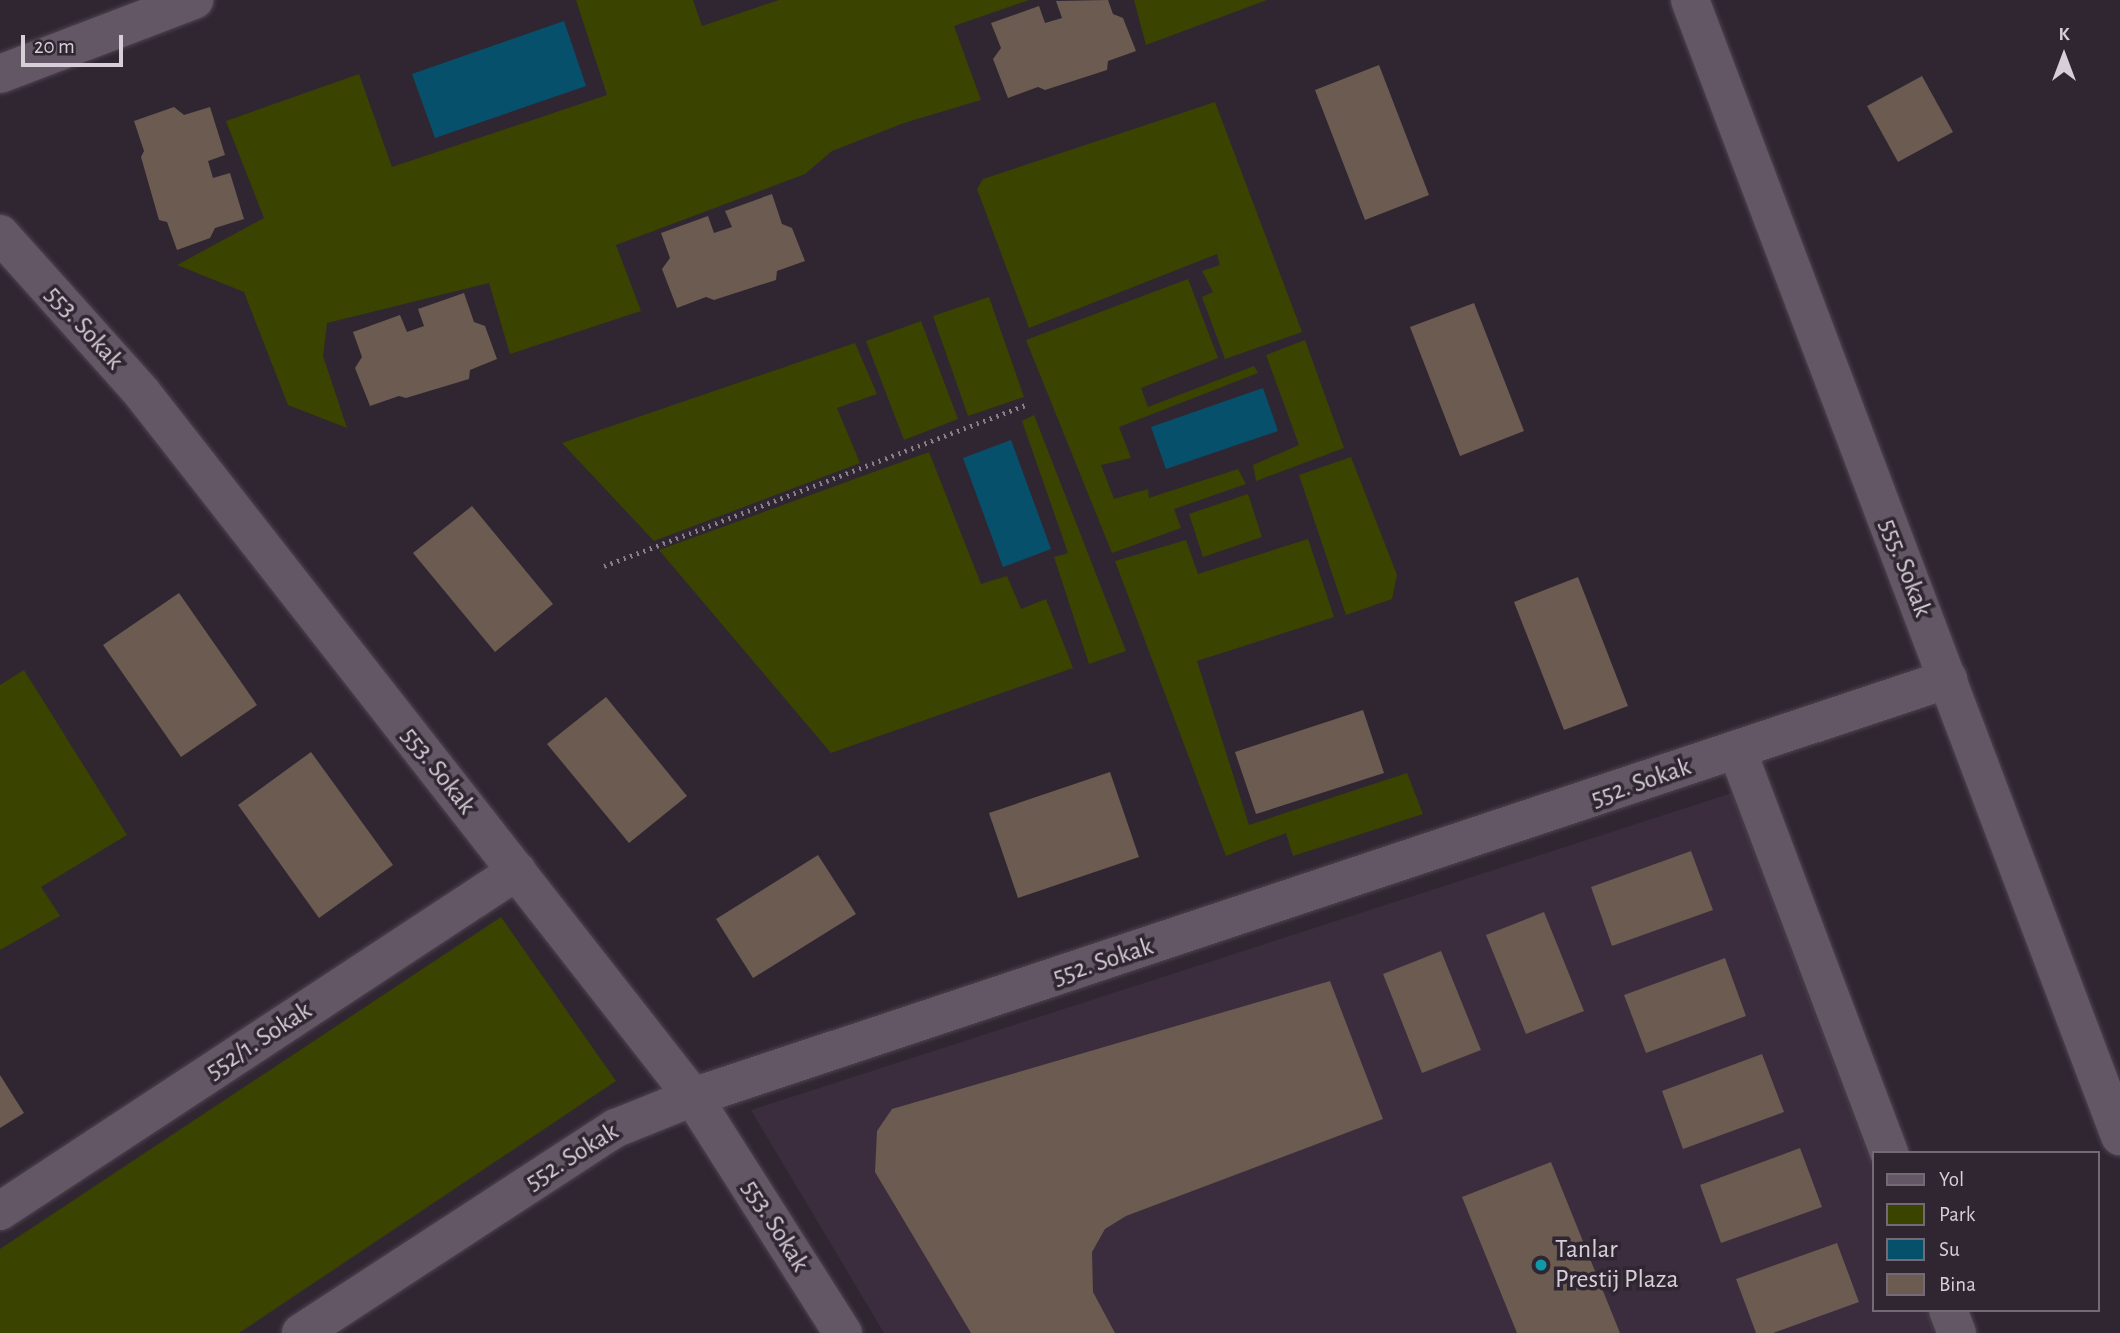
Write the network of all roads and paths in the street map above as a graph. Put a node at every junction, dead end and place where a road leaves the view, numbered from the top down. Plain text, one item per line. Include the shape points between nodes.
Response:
1 (194, 0) edge
2 (1690, 0) edge
3 (0, 74) edge
4 (0, 234) edge
5 (1024, 405) dead end
6 (604, 566) dead end
7 (1948, 679) junction
8 (1737, 750) junction
9 (517, 871) junction
10 (693, 1097) junction
11 (2120, 1136) edge
12 (1888, 1151) edge
13 (0, 1211) edge
14 (1949, 1312) edge
15 (300, 1333) edge
16 (843, 1333) edge
17 (1957, 1333) edge

1 - 3 street
2 - 7 street, 555. Sokak
4 - 9 street, 553. Sokak via 142,393
5 - 6 path
7 - 8 street, 552. Sokak
7 - 11 street, 555. Sokak
8 - 10 street, 552. Sokak
8 - 12 street
9 - 10 street, 553. Sokak
9 - 13 street, 552/1. Sokak
10 - 15 street, 552. Sokak via 616,1128
10 - 16 street, 553. Sokak
14 - 17 street

